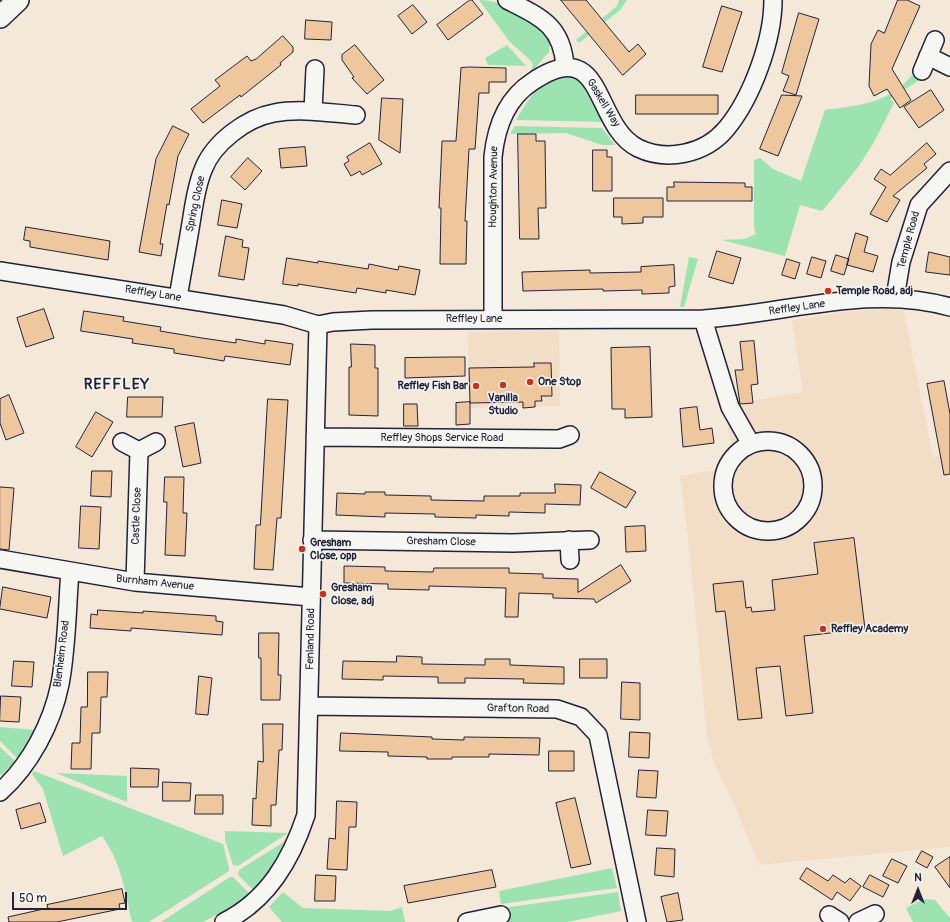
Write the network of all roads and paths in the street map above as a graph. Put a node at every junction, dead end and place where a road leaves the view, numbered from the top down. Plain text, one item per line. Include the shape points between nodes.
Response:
1 (18, 0) edge
2 (507, 0) edge
3 (773, 0) edge
4 (0, 16) edge
5 (935, 40) dead end
6 (565, 66) junction
7 (950, 67) edge
8 (315, 69) dead end
9 (313, 111) junction
10 (356, 115) dead end
11 (950, 171) edge
12 (0, 271) edge
13 (178, 298) junction
14 (895, 298) junction
15 (950, 307) edge
16 (703, 318) junction
17 (493, 319) junction
18 (318, 325) junction
19 (570, 436) dead end
20 (315, 437) junction
21 (122, 442) dead end
22 (156, 442) dead end
23 (751, 444) junction
24 (139, 451) junction
25 (312, 540) junction
26 (569, 540) junction
27 (590, 540) dead end
28 (0, 559) edge
29 (570, 560) dead end
30 (70, 571) junction
31 (135, 582) junction
32 (311, 596) junction
33 (310, 706) junction
34 (0, 792) edge
35 (875, 914) dead end
36 (501, 915) dead end
37 (224, 922) edge
38 (468, 922) edge
39 (638, 922) edge
40 (858, 922) edge

1 - 4 main road
2 - 6 street via 546,22 556,33
3 - 6 street, Gaskell Way via 769,36 753,84 726,129 699,150 666,155 637,148 624,138 615,125 593,83 582,71
5 - 7 street via 925,64
6 - 17 street, Houghton Avenue via 550,70 523,88 499,122 493,157
8 - 9 street
9 - 10 street, Spring Close
9 - 13 street, Spring Close via 272,113 258,118 240,127 211,154 197,187
11 - 14 street, Temple Road via 919,205 901,262
12 - 13 street, Reffley Lane
13 - 18 street, Reffley Lane via 284,315
14 - 15 street, Reffley Lane via 930,301
14 - 16 street, Reffley Lane via 861,298 737,316
16 - 17 street, Reffley Lane
16 - 23 street via 730,407
17 - 18 street, Reffley Lane via 372,320
18 - 20 street, Fenland Road
19 - 20 street, Reffley Shops Service Road via 558,439
20 - 25 street, Fenland Road
21 - 24 street
22 - 24 street
23 - 23 street via 769,441 787,445 802,456 811,473 810,501 800,517 785,527 768,530 750,527 736,517 726,502 723,485 726,468 736,454
24 - 31 street, Castle Close
25 - 26 street, Gresham Close via 513,543
25 - 32 street, Fenland Road
26 - 27 street, Gresham Close
26 - 29 street
28 - 30 street, Burnham Avenue
30 - 31 street, Burnham Avenue
30 - 34 street, Blenheim Road via 60,684 54,705 25,765
31 - 32 street, Burnham Avenue
32 - 33 street, Fenland Road
33 - 37 street, Fenland Road via 306,815 297,841 282,870 258,899
33 - 39 street, Grafton Road via 557,709 581,717 598,735
35 - 40 street
36 - 38 street

